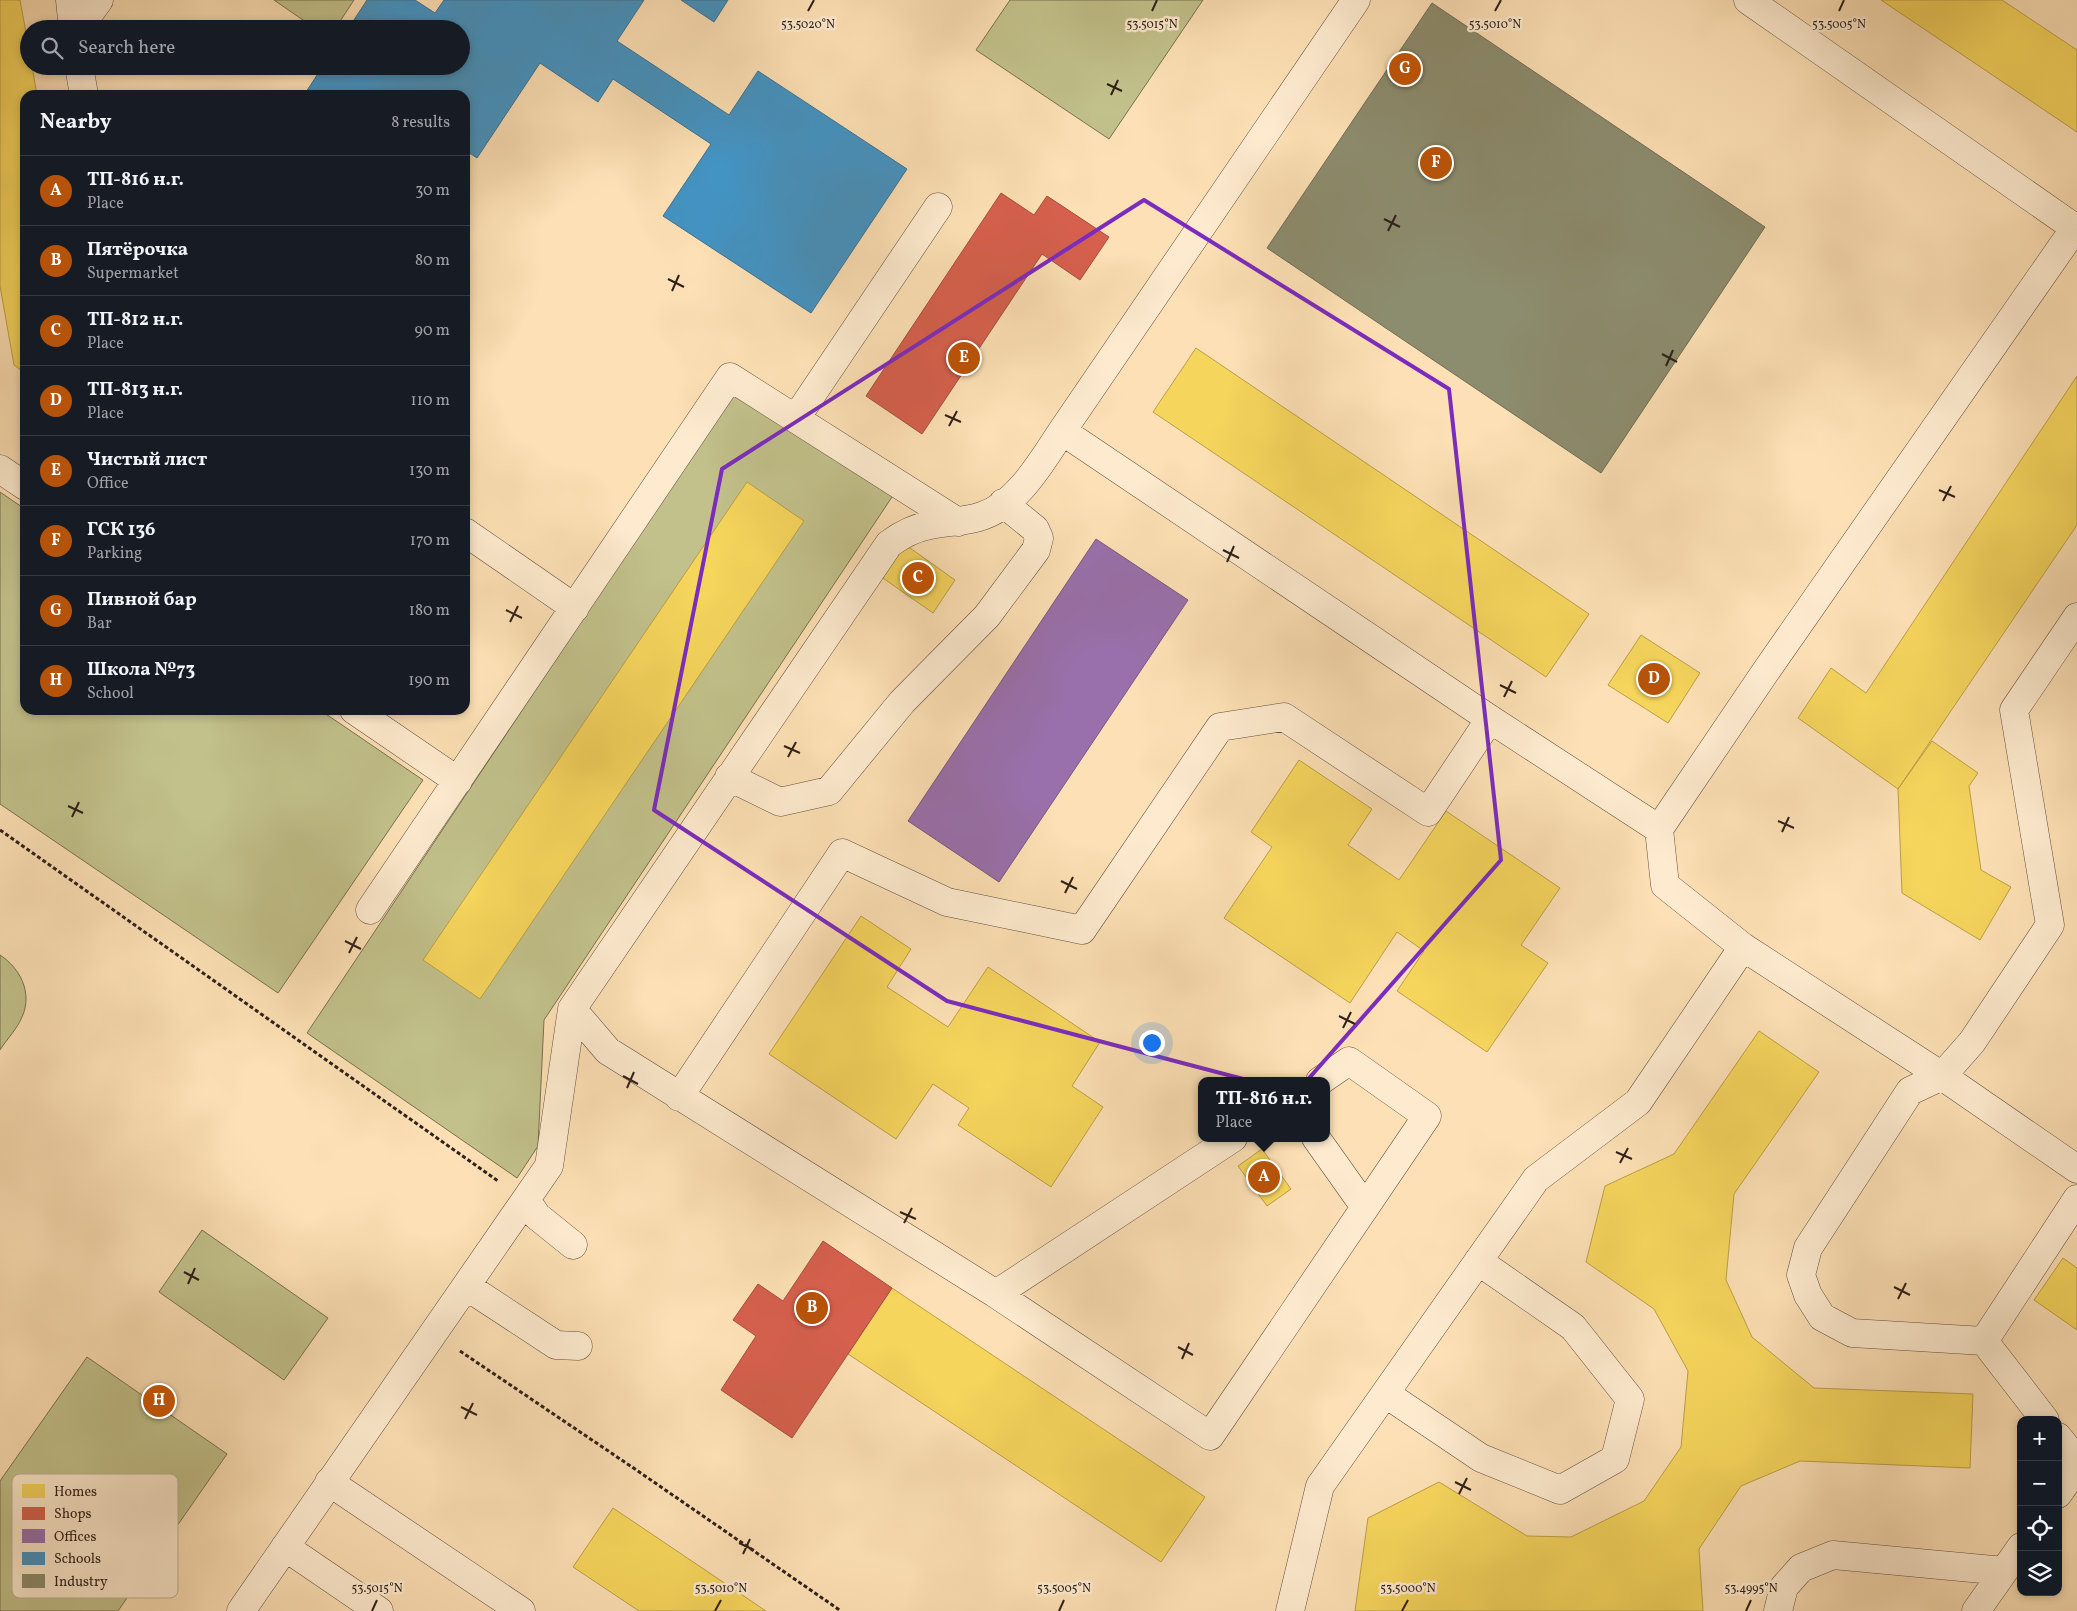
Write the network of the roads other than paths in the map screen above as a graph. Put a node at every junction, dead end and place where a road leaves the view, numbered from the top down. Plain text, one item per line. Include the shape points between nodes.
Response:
1 (70, 0) edge
2 (99, 0) edge
3 (1356, 0) edge
4 (1748, 0) edge
5 (72, 20) edge
6 (85, 20) edge
7 (81, 75) edge
8 (83, 90) edge
9 (938, 208) dead end
10 (2076, 227) edge
11 (796, 418) junction
12 (1062, 431) junction
13 (0, 469) edge
14 (20, 483) edge
15 (1003, 503) junction
16 (958, 522) junction
17 (470, 535) edge
18 (575, 608) junction
19 (2077, 617) edge
20 (361, 715) edge
21 (1490, 719) junction
22 (729, 777) junction
23 (458, 781) junction
24 (1659, 829) junction
25 (370, 910) dead end
26 (1743, 947) junction
27 (572, 1009) junction
28 (1942, 1076) junction
29 (1326, 1077) edge
30 (679, 1097) junction
31 (1227, 1142) edge
32 (1319, 1142) edge
33 (2077, 1169) edge
34 (2077, 1199) edge
35 (526, 1200) junction
36 (1365, 1207) junction
37 (573, 1245) dead end
38 (1478, 1261) junction
39 (466, 1286) junction
40 (996, 1294) junction
41 (1984, 1341) junction
42 (578, 1346) dead end
43 (1386, 1394) junction
44 (2042, 1416) edge
45 (2062, 1442) edge
46 (2077, 1462) edge
47 (2077, 1467) edge
48 (329, 1482) junction
49 (2062, 1488) edge
50 (285, 1547) junction
51 (2018, 1551) edge
52 (2004, 1571) junction
53 (241, 1611) edge
54 (379, 1611) edge
55 (521, 1611) edge
56 (1290, 1611) edge
57 (1778, 1611) edge
58 (1976, 1611) edge

1 - 5 lane
2 - 6 lane
3 - 12 lane
4 - 10 lane
7 - 8 lane
9 - 11 lane
10 - 24 lane
11 - 16 lane
11 - 18 lane via 730,377
12 - 15 lane via 1016,495
12 - 21 lane
13 - 14 lane
15 - 16 lane via 984,515
15 - 22 lane via 1035,529 1039,538 1036,550 987,616 902,702 829,791 780,802
16 - 22 lane via 929,525 904,534 889,544
17 - 18 lane
18 - 23 lane
19 - 28 lane via 2014,710 2050,926 1972,1042
20 - 23 lane
21 - 24 lane
21 - 30 lane via 1428,812 1284,717 1220,727 1082,930 947,902 842,853
22 - 27 lane
23 - 25 lane
24 - 26 lane via 1665,885
26 - 28 lane
26 - 38 lane via 1638,1102 1536,1179
27 - 30 lane via 608,1051
27 - 35 lane via 549,1166
28 - 33 lane
28 - 41 lane via 1910,1091 1808,1248 1801,1275 1822,1316 1852,1333
29 - 36 lane via 1349,1062 1427,1116
30 - 40 lane
31 - 40 lane
32 - 36 lane
34 - 41 lane
35 - 37 lane via 537,1216
35 - 39 lane
36 - 40 lane via 1210,1436
38 - 43 lane
38 - 43 lane via 1573,1327 1630,1399 1615,1459 1560,1490 1481,1458
39 - 42 lane via 556,1345
39 - 48 lane
41 - 44 lane
43 - 56 lane via 1320,1486
45 - 46 lane
47 - 49 lane
48 - 50 lane
48 - 55 lane
50 - 53 lane
50 - 54 lane
51 - 52 lane
52 - 57 lane via 1833,1556 1801,1568 1784,1587
52 - 58 lane

